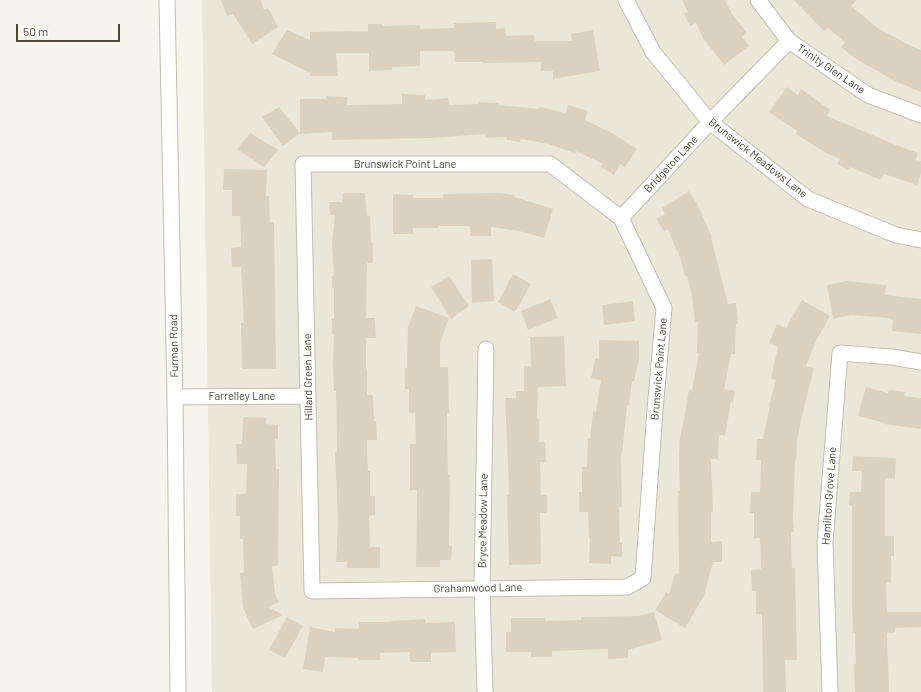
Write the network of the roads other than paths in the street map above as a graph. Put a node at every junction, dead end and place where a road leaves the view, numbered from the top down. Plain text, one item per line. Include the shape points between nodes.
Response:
1 (167, 0) edge
2 (626, 0) edge
3 (758, 0) edge
4 (789, 41) junction
5 (921, 115) edge
6 (710, 122) junction
7 (303, 164) joint
8 (621, 218) junction
9 (921, 240) edge
10 (486, 349) dead end
11 (921, 362) edge
12 (308, 396) junction
13 (175, 397) junction
14 (643, 578) joint
15 (482, 588) junction
16 (312, 591) joint
17 (178, 692) edge
18 (485, 692) edge
19 (830, 692) edge

1 - 13 street, Furman Road
2 - 6 street, Brunswick Meadows Lane via 653,52
3 - 4 street, Trinity Glen Lane
4 - 5 street, Trinity Glen Lane via 868,95
4 - 6 street, Bridgeton Lane
6 - 8 street, Bridgeton Lane
6 - 9 street, Brunswick Meadows Lane via 808,199 896,235
7 - 8 street, Brunswick Point Lane via 550,164
7 - 12 street, Hillard Green Lane
8 - 14 street, Brunswick Point Lane via 664,308
10 - 15 street, Bryce Meadow Lane
11 - 19 street, Hamilton Grove Lane via 840,353 825,542
12 - 13 street, Farrelley Lane
12 - 16 street, Hillard Green Lane
13 - 17 street, Furman Road
14 - 15 street, Grahamwood Lane via 627,587
15 - 16 street, Grahamwood Lane
15 - 18 street, Bryce Meadow Lane

